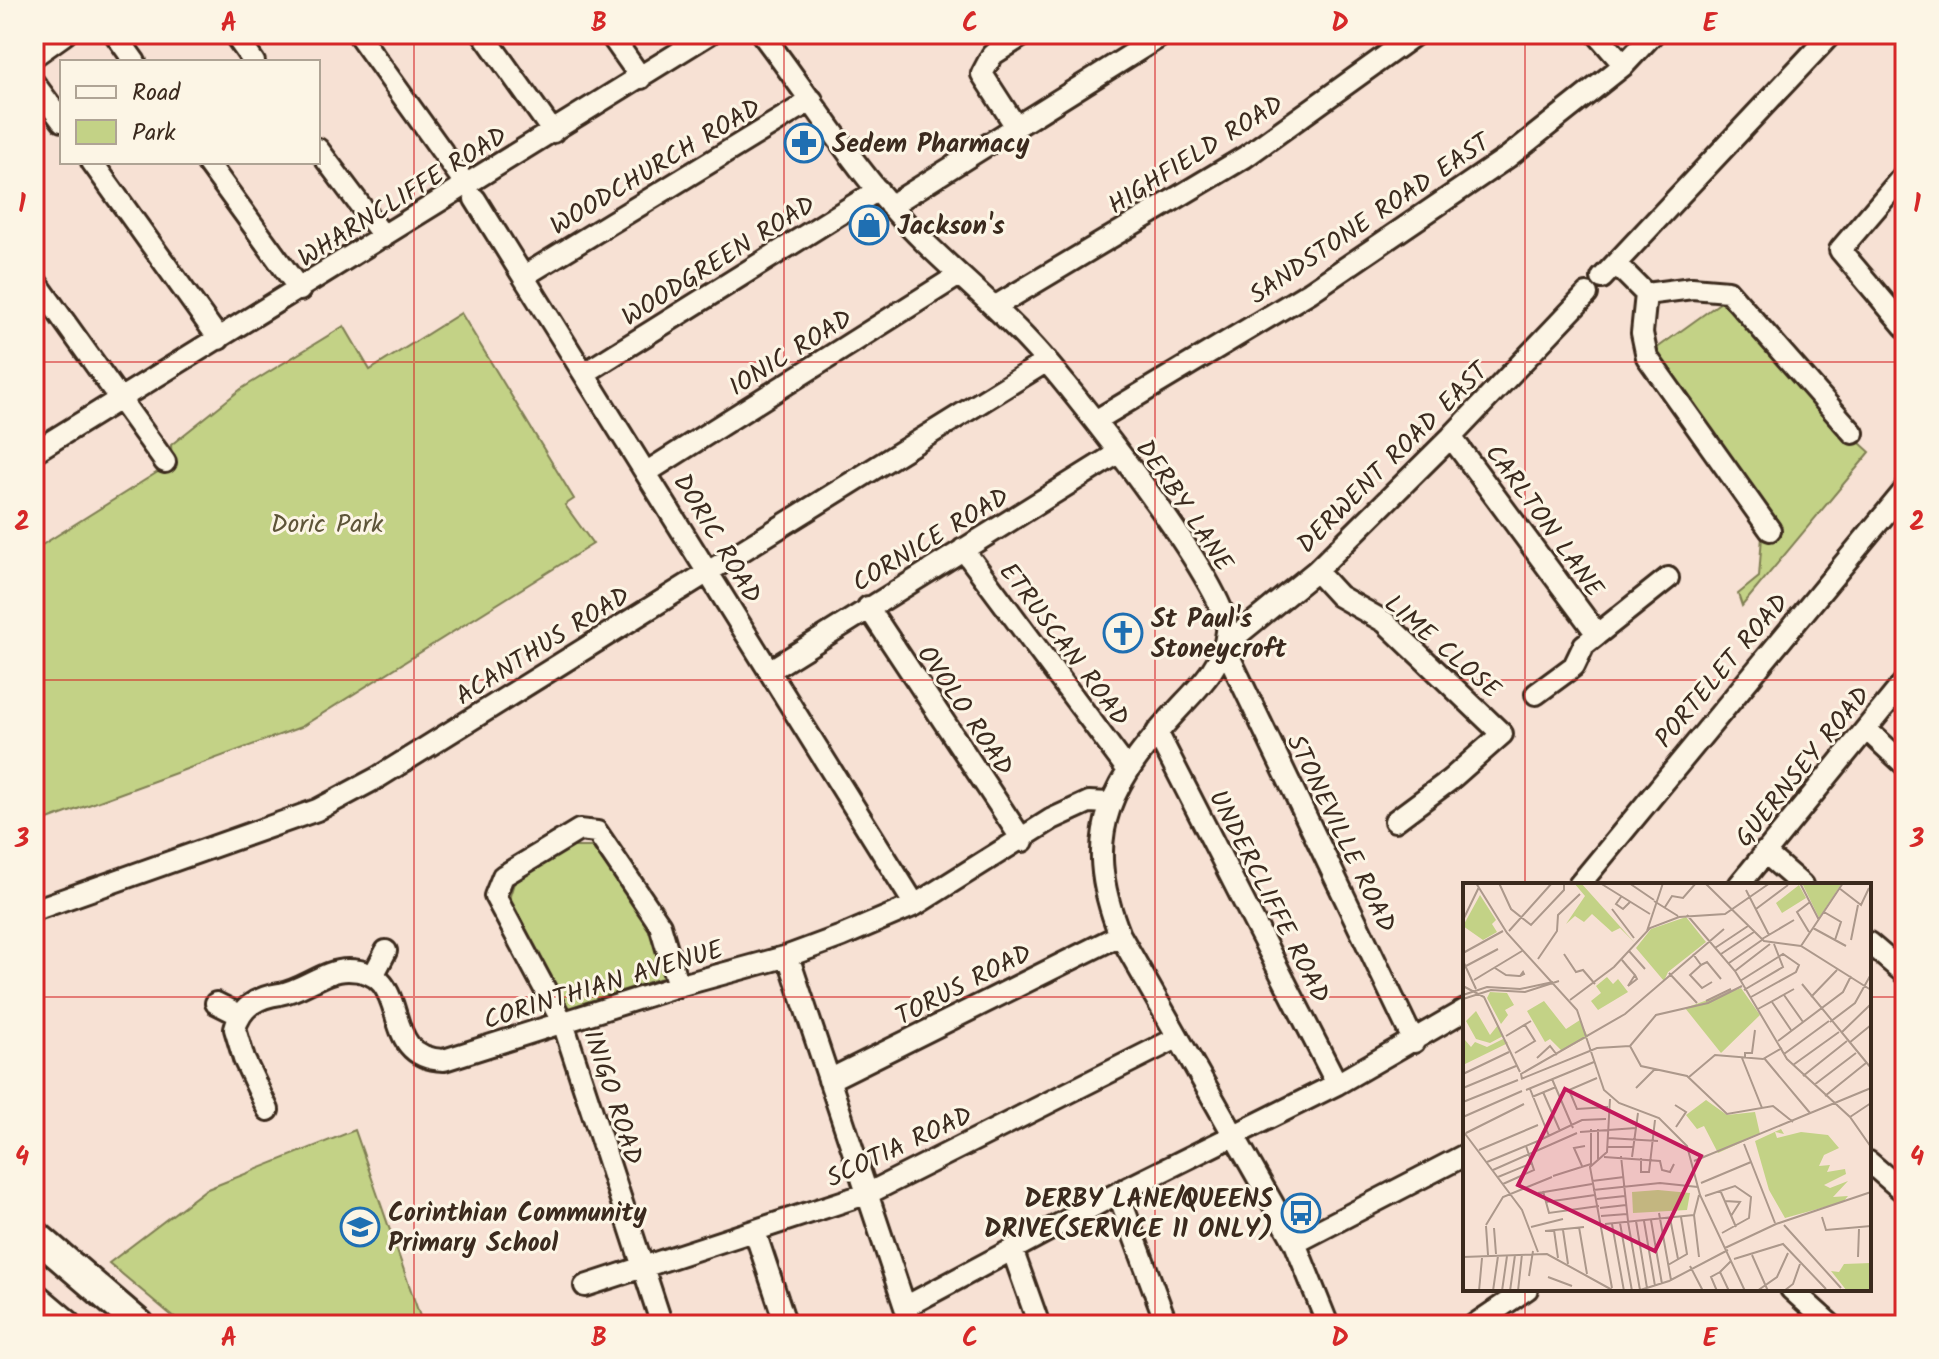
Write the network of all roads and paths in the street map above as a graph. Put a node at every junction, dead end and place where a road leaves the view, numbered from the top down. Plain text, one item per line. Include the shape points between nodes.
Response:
1 (65, 34) edge
2 (115, 34) edge
3 (234, 34) edge
4 (358, 34) edge
5 (483, 34) edge
6 (610, 34) edge
7 (709, 34) edge
8 (762, 34) edge
9 (1025, 34) edge
10 (1164, 34) edge
11 (1416, 34) edge
12 (1597, 34) edge
13 (1653, 34) edge
14 (1831, 34) edge
15 (34, 56) edge
16 (134, 60) edge
17 (253, 60) edge
18 (1624, 65) junction
19 (641, 78) junction
20 (34, 83) edge
21 (812, 100) junction
22 (60, 118) edge
23 (1015, 125) junction
24 (553, 132) junction
25 (320, 152) edge
26 (93, 164) edge
27 (208, 164) edge
28 (1905, 174) edge
29 (471, 192) junction
30 (884, 198) junction
31 (384, 237) junction
32 (959, 275) junction
33 (524, 276) junction
34 (34, 279) edge
35 (300, 290) junction
36 (1587, 294) dead end
37 (1646, 294) junction
38 (994, 307) junction
39 (1903, 320) edge
40 (219, 339) junction
41 (1047, 361) junction
42 (585, 373) junction
43 (121, 400) junction
44 (1095, 421) junction
45 (1853, 433) dead end
46 (1451, 437) junction
47 (34, 452) edge
48 (1118, 453) junction
49 (165, 462) dead end
50 (647, 472) junction
51 (1905, 490) edge
52 (1770, 530) dead end
53 (963, 549) junction
54 (1316, 571) junction
55 (708, 572) junction
56 (1668, 578) dead end
57 (868, 607) junction
58 (1597, 634) junction
59 (1224, 646) junction
60 (769, 671) junction
61 (1905, 681) edge
62 (1536, 694) dead end
63 (1866, 729) junction
64 (1157, 732) junction
65 (1905, 765) edge
66 (1127, 769) junction
67 (1109, 803) junction
68 (1395, 821) dead end
69 (1023, 841) junction
70 (1764, 852) junction
71 (1581, 883) edge
72 (1741, 883) edge
73 (1800, 883) edge
74 (915, 905) junction
75 (34, 910) edge
76 (1120, 935) junction
77 (1871, 945) edge
78 (386, 951) dead end
79 (788, 956) junction
80 (1905, 974) edge
81 (373, 976) junction
82 (678, 986) junction
83 (216, 1003) dead end
84 (1463, 1011) edge
85 (240, 1015) junction
86 (563, 1023) junction
87 (1177, 1038) junction
88 (1414, 1042) junction
89 (829, 1080) junction
90 (1337, 1084) junction
91 (268, 1110) dead end
92 (1234, 1137) junction
93 (1463, 1156) edge
94 (1871, 1164) edge
95 (869, 1193) junction
96 (1118, 1193) junction
97 (1905, 1193) edge
98 (755, 1232) junction
99 (1295, 1243) junction
100 (40, 1249) edge
101 (1012, 1249) junction
102 (643, 1269) junction
103 (585, 1286) dead end
104 (1524, 1291) edge
105 (1793, 1291) edge
106 (34, 1297) edge
107 (908, 1316) edge
108 (67, 1325) edge
109 (140, 1325) edge
110 (662, 1325) edge
111 (786, 1325) edge
112 (1039, 1325) edge
113 (1167, 1325) edge
114 (1328, 1325) edge
115 (1474, 1325) edge
116 (1831, 1325) edge

1 - 15 street
2 - 16 street
3 - 17 street
4 - 29 street, DORIC ROAD
5 - 24 street
6 - 19 street
7 - 19 street, WHARNCLIFFE ROAD
8 - 21 street, DERBY LANE
9 - 23 street via 992,55 982,74
10 - 23 street, WOODGREEN ROAD
11 - 38 street, HIGHFIELD ROAD via 1245,157
12 - 18 street
13 - 18 street, SANDSTONE ROAD EAST
14 - 37 street via 1609,271
18 - 44 street, SANDSTONE ROAD EAST via 1508,157 1310,292
19 - 24 street, WHARNCLIFFE ROAD
20 - 22 street
21 - 30 street, DERBY LANE
21 - 33 street, WOODCHURCH ROAD
23 - 30 street, WOODGREEN ROAD
24 - 29 street, WHARNCLIFFE ROAD
25 - 31 street
26 - 40 street
27 - 35 street
28 - 39 street via 1840,250
29 - 31 street, WHARNCLIFFE ROAD
29 - 33 street, DORIC ROAD
30 - 32 street, DERBY LANE
30 - 42 street, WOODGREEN ROAD
31 - 35 street, WHARNCLIFFE ROAD
32 - 38 street, DERBY LANE
32 - 50 street, IONIC ROAD
33 - 42 street, DORIC ROAD
34 - 43 street
35 - 40 street, WHARNCLIFFE ROAD
36 - 46 street, DERWENT ROAD EAST
37 - 45 street via 1712,287 1728,291
37 - 52 street via 1642,333 1647,357
38 - 41 street, DERBY LANE
40 - 43 street, WHARNCLIFFE ROAD
41 - 44 street, DERBY LANE
41 - 55 street, ACANTHUS ROAD
42 - 50 street, DORIC ROAD
43 - 47 street, WHARNCLIFFE ROAD
43 - 49 street
44 - 48 street, DERBY LANE
46 - 54 street, DERWENT ROAD EAST
46 - 58 street, CARLTON LANE
48 - 53 street, CORNICE ROAD
48 - 59 street, DERBY LANE via 1209,583 1227,622
50 - 55 street, DORIC ROAD
51 - 71 street, PORTELET ROAD
53 - 57 street, CORNICE ROAD
53 - 66 street, ETRUSCAN ROAD
54 - 59 street, DERWENT ROAD EAST
54 - 68 street, LIME CLOSE via 1339,596 1385,622 1502,734
55 - 60 street, DORIC ROAD
55 - 75 street, ACANTHUS ROAD via 317,810
56 - 58 street, CARLTON LANE
57 - 60 street, CORNICE ROAD
57 - 69 street, OVOLO ROAD
58 - 62 street, CARLTON LANE via 1584,645 1574,666
59 - 64 street via 1206,679
59 - 88 street, STONEVILLE ROAD
60 - 74 street, DORIC ROAD
61 - 63 street, GUERNSEY ROAD
63 - 65 street
63 - 70 street, GUERNSEY ROAD
64 - 66 street
64 - 90 street, UNDERCLIFFE ROAD
66 - 67 street
67 - 69 street, CORINTHIAN AVENUE via 1089,802 1052,819
67 - 76 street via 1102,872
69 - 74 street, CORINTHIAN AVENUE
70 - 72 street, GUERNSEY ROAD
70 - 73 street
74 - 79 street, CORINTHIAN AVENUE
76 - 87 street
76 - 89 street, TORUS ROAD
77 - 80 street
78 - 81 street
79 - 82 street, CORINTHIAN AVENUE
79 - 89 street
81 - 85 street via 343,970 290,993 265,996
81 - 86 street, CORINTHIAN AVENUE via 393,1000 401,1037 424,1058 444,1060
82 - 86 street, CORINTHIAN AVENUE
82 - 86 street, INIGO ROAD via 660,925 597,832 579,830 503,876 495,896
83 - 85 street
84 - 88 street
85 - 91 street via 237,1040
86 - 102 street, INIGO ROAD
87 - 92 street
87 - 95 street, SCOTIA ROAD
88 - 90 street
89 - 95 street
90 - 92 street
92 - 96 street
92 - 99 street
93 - 99 street
94 - 97 street
95 - 98 street, SCOTIA ROAD
95 - 107 street
96 - 101 street
96 - 113 street
98 - 102 street, SCOTIA ROAD
98 - 111 street
99 - 114 street
100 - 109 highway
101 - 107 street
101 - 112 street
102 - 103 street, SCOTIA ROAD
102 - 110 street, INIGO ROAD
104 - 115 street
105 - 116 street
106 - 108 highway

